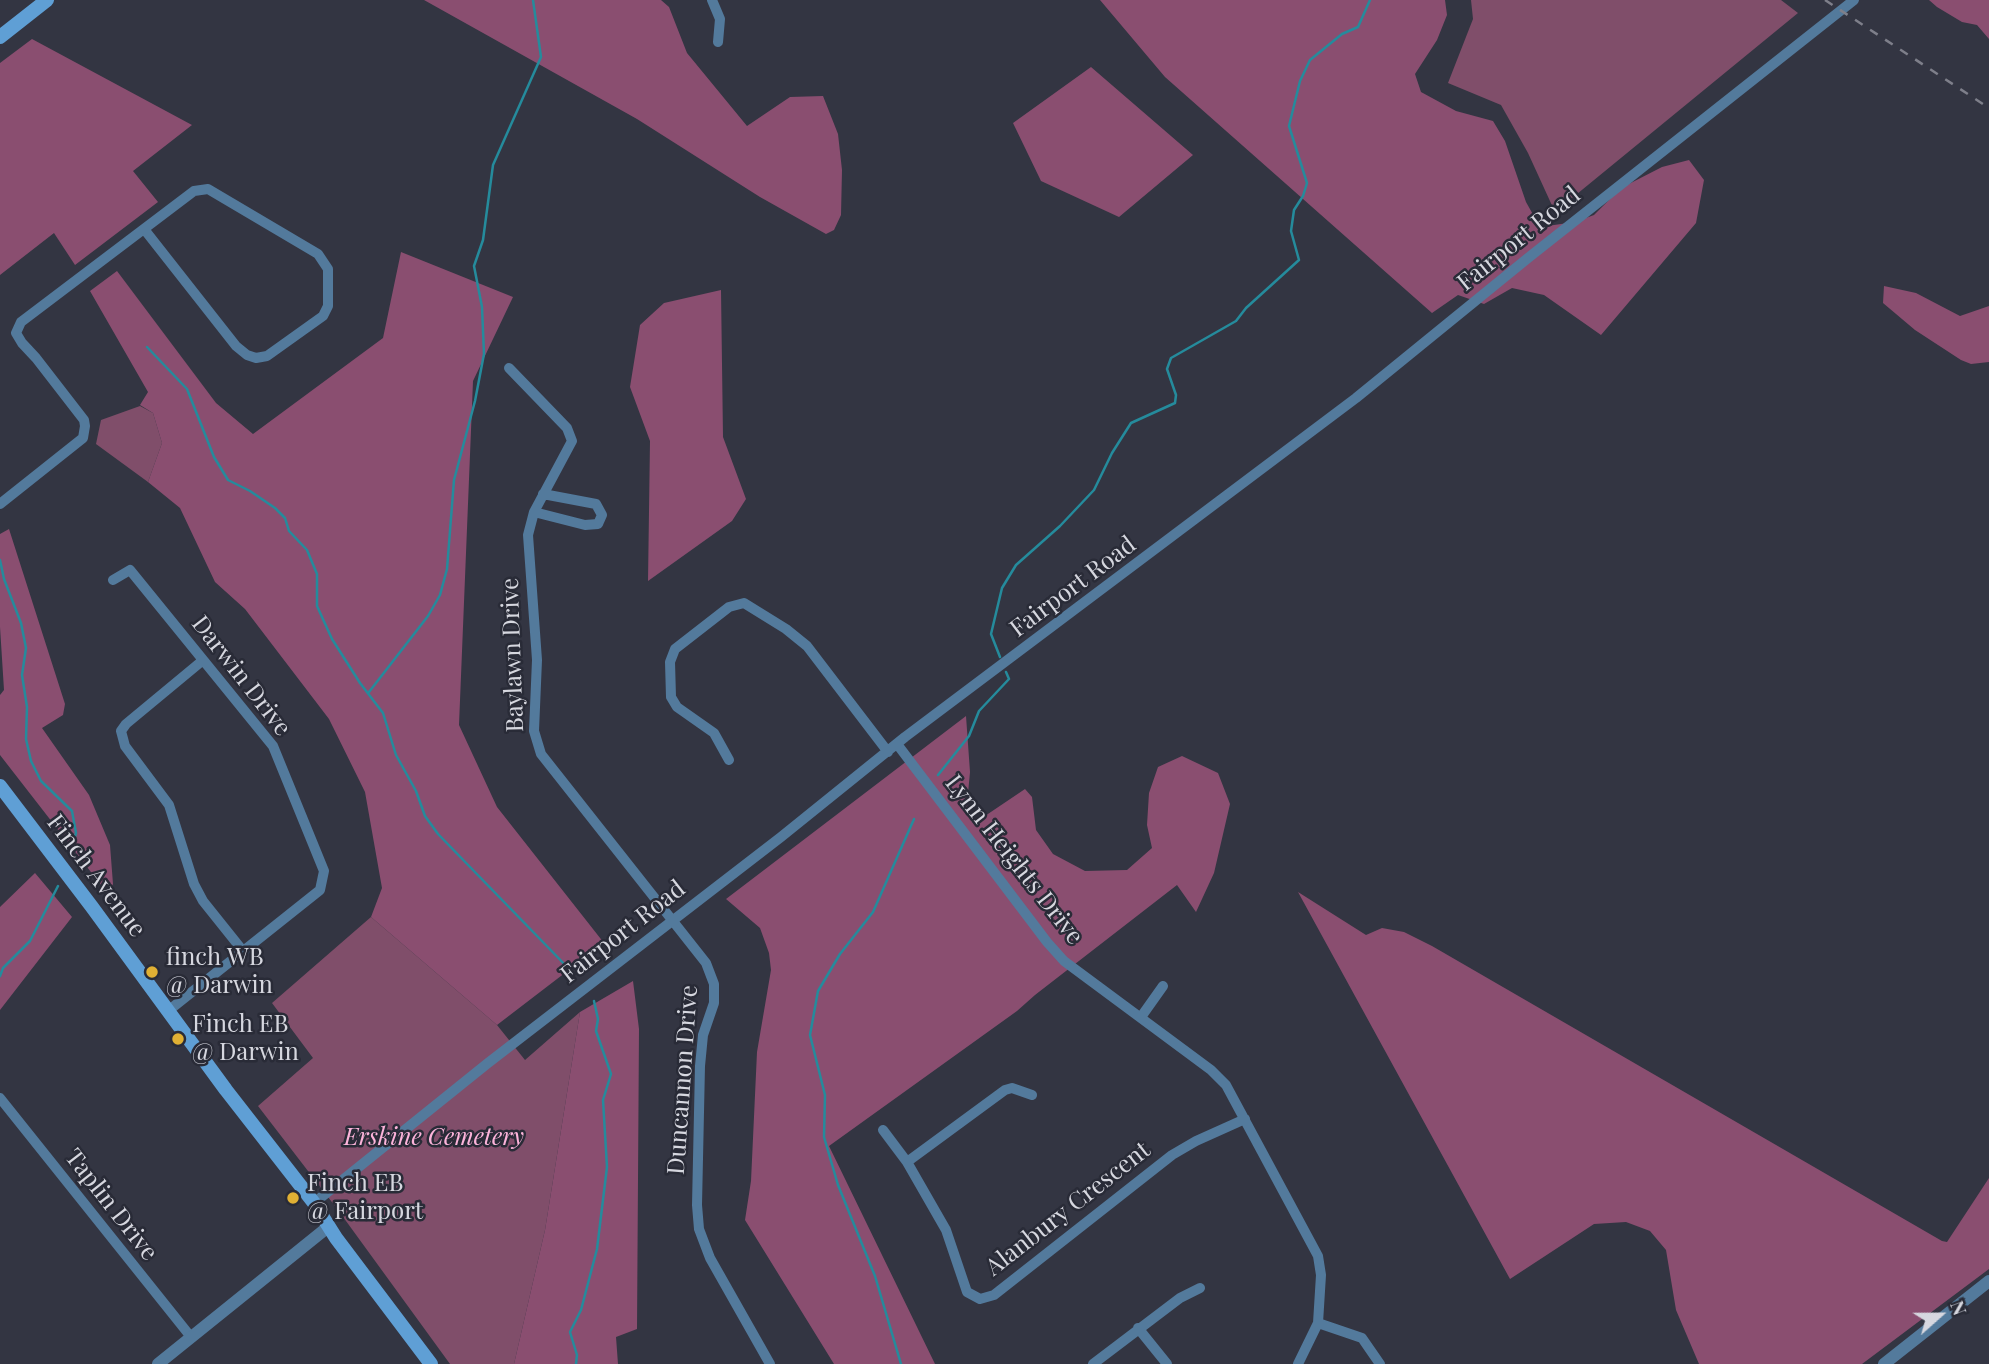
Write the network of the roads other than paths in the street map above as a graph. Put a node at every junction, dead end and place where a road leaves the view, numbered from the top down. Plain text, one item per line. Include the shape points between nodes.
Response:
1 (47, 0) edge
2 (712, 0) edge
3 (1854, 0) edge
4 (0, 37) edge
5 (718, 42) dead end
6 (145, 229) junction
7 (509, 368) dead end
8 (543, 494) junction
9 (0, 504) edge
10 (534, 512) junction
11 (113, 580) dead end
12 (202, 661) junction
13 (897, 744) junction
14 (888, 752) junction
15 (729, 760) dead end
16 (0, 786) edge
17 (672, 920) junction
18 (243, 951) junction
19 (1163, 986) dead end
20 (168, 1011) junction
21 (1141, 1017) junction
22 (1032, 1095) dead end
23 (0, 1098) edge
24 (1245, 1119) junction
25 (883, 1130) dead end
26 (906, 1163) junction
27 (314, 1203) junction
28 (328, 1227) junction
29 (1989, 1281) edge
30 (1200, 1288) dead end
31 (1318, 1323) junction
32 (1138, 1328) junction
33 (191, 1337) junction
34 (158, 1364) edge
35 (431, 1364) edge
36 (770, 1364) edge
37 (1093, 1364) edge
38 (1167, 1364) edge
39 (1298, 1364) edge
40 (1380, 1364) edge
41 (1886, 1364) edge

1 - 4 main road
2 - 5 street via 720,19
3 - 13 street, Fairport Road via 1356,398
6 - 6 street via 247,355 267,356 323,316 328,306 328,269 318,254 208,189 194,191
6 - 9 street via 21,322 16,333 22,344 85,426 83,438
7 - 8 street, Baylawn Drive via 567,428 572,441
8 - 10 street, Baylawn Drive
8 - 10 street via 596,504 602,515 598,524 585,525
10 - 17 street, Baylawn Drive via 528,534 537,660 534,731 541,754
11 - 12 street, Darwin Drive via 130,570
12 - 18 street via 121,731 125,746 169,805 203,901
12 - 18 street, Darwin Drive via 273,746 324,871 320,890
13 - 14 street, Fairport Road
13 - 21 street, Lynn Heights Drive via 1046,942 1064,961
14 - 15 street via 807,646 744,603 729,607 675,649 670,662 671,697 714,733
14 - 17 street, Fairport Road
16 - 20 main road, Finch Avenue via 6,803
17 - 27 street, Fairport Road
17 - 36 street, Duncannon Drive via 706,963 714,984 715,1003 703,1035 700,1066 699,1229 710,1258
18 - 20 street, Darwin Drive
19 - 21 street
20 - 27 main road, Finch Avenue
21 - 24 street, Lynn Heights Drive via 1211,1070 1226,1085
22 - 26 street via 1005,1090
23 - 33 street, Taplin Drive
24 - 26 street, Alanbury Crescent via 1172,1155 994,1295 980,1299 967,1292 946,1230
24 - 31 street, Lynn Heights Drive via 1318,1256
25 - 26 street, Alanbury Crescent
27 - 28 main road, Finch Avenue
28 - 33 street
28 - 35 main road, Finch Avenue
29 - 41 street
30 - 32 street
31 - 39 street, Lynn Heights Drive
31 - 40 street via 1363,1338
32 - 37 street
32 - 38 street
33 - 34 street

